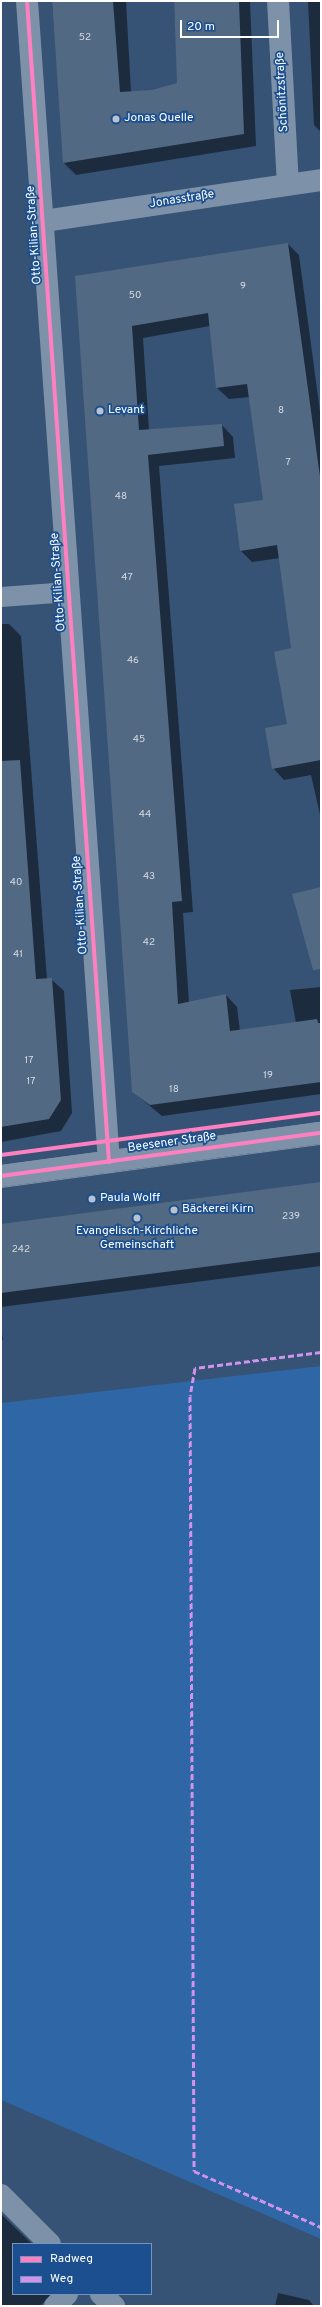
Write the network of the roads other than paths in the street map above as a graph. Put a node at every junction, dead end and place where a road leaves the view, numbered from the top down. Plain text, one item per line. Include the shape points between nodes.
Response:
1 (27, 1) edge
2 (278, 1) edge
3 (321, 180) edge
4 (288, 183) junction
5 (44, 221) junction
6 (69, 592) junction
7 (1, 598) edge
8 (321, 1133) edge
9 (109, 1162) junction
10 (1, 1176) edge
11 (1, 2195) edge
12 (49, 2243) edge
13 (66, 2295) edge
14 (102, 2295) edge
15 (55, 2306) edge
16 (114, 2306) edge

1 - 5 street, Otto-Kilian-Straße
2 - 4 street, Schönitzstraße
3 - 4 street, Jonasstraße
4 - 5 street, Jonasstraße
5 - 6 street, Otto-Kilian-Straße
6 - 7 lane
6 - 9 street, Otto-Kilian-Straße
8 - 9 street, Beesener Straße
9 - 10 street, Beesener Straße
11 - 12 street
13 - 15 street
14 - 16 street

